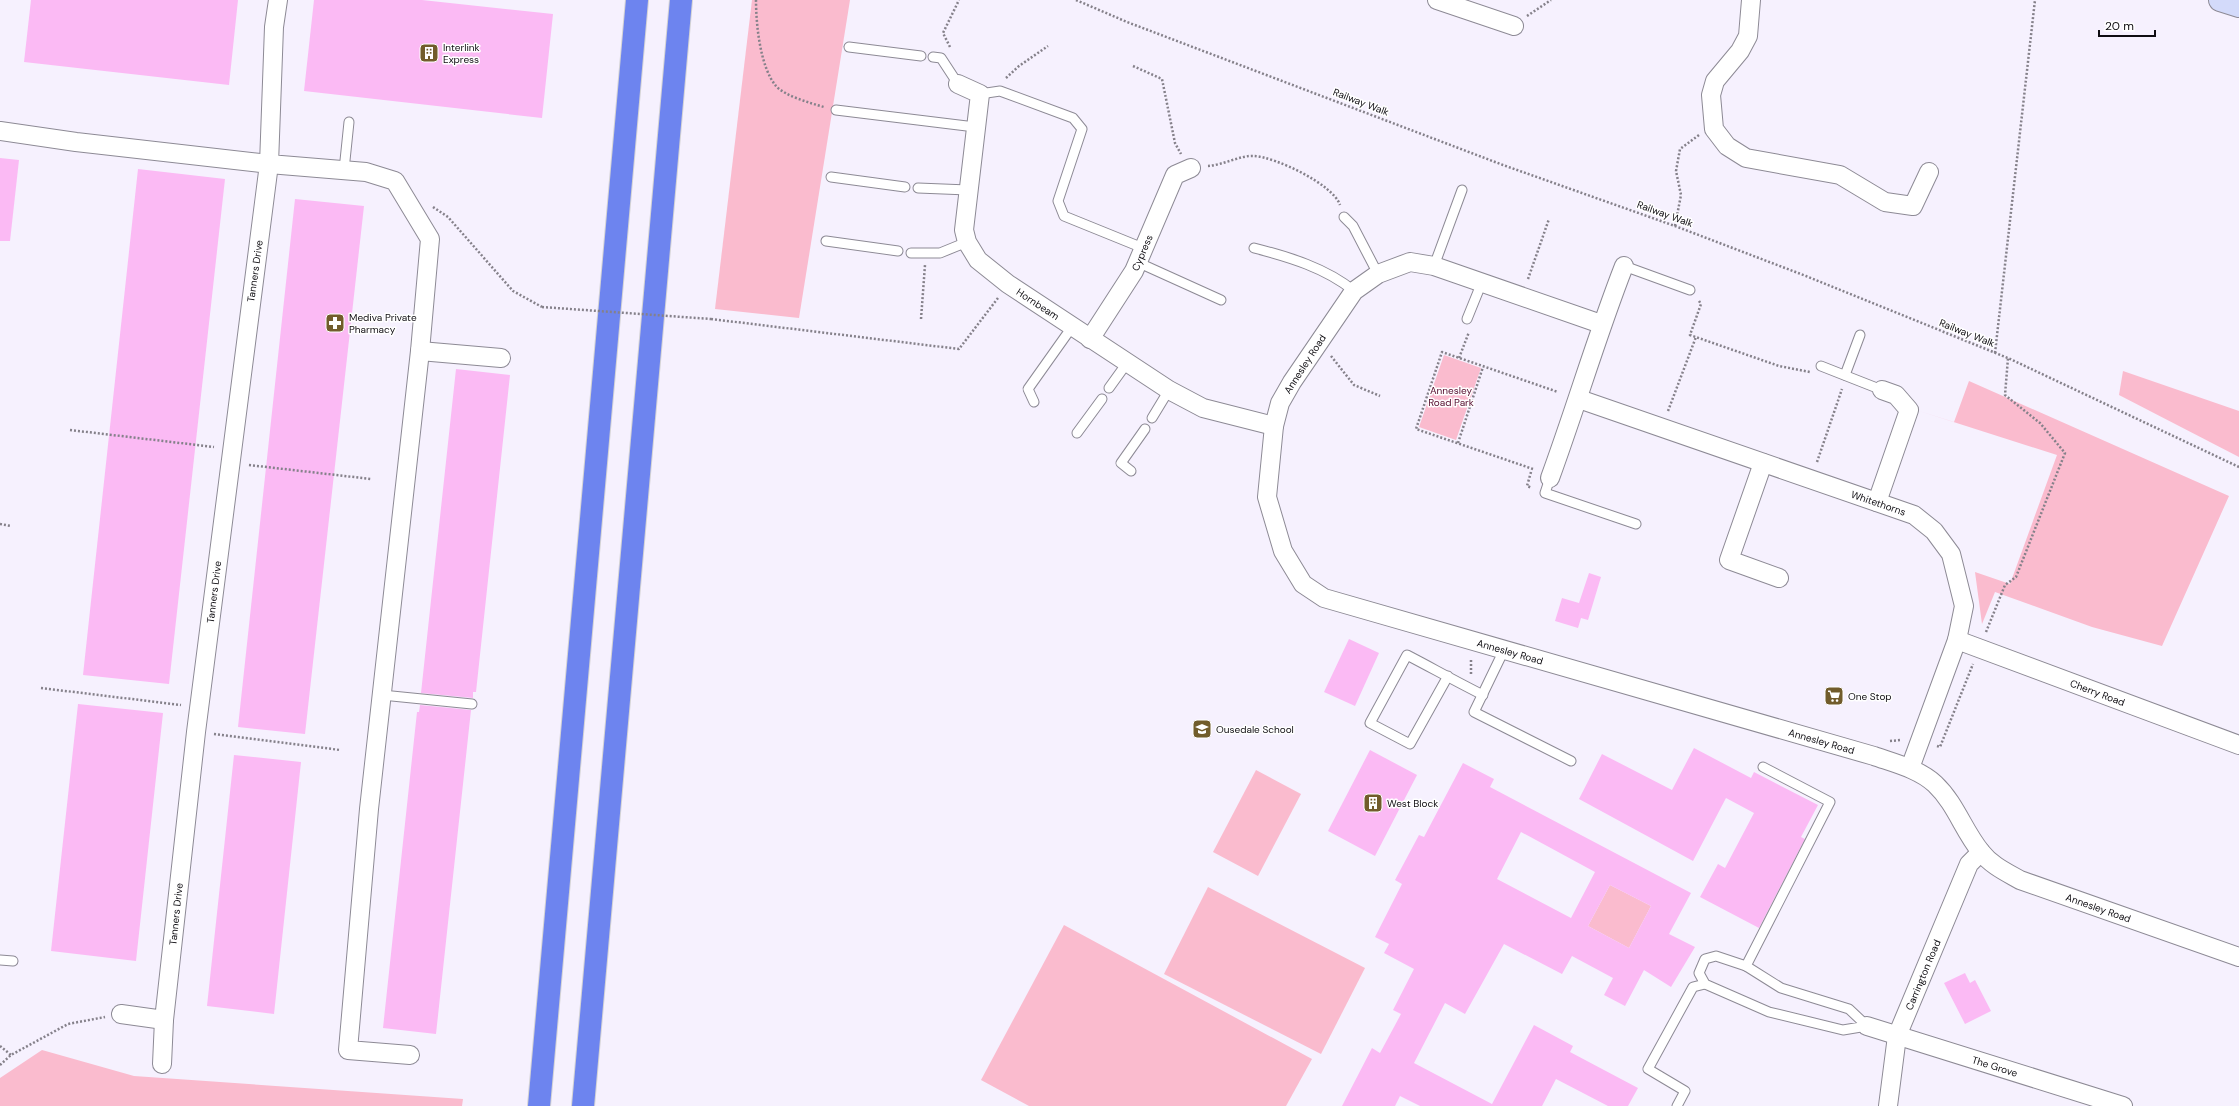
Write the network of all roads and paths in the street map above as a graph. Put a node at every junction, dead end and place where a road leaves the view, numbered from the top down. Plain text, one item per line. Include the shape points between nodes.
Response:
1 (278, 0) edge
2 (637, 0) edge
3 (682, 0) edge
4 (756, 0) edge
5 (959, 0) edge
6 (1076, 0) edge
7 (1437, 0) edge
8 (1551, 0) edge
9 (1750, 0) edge
10 (2035, 0) edge
11 (2220, 0) edge
12 (2239, 6) edge
13 (1514, 26) joint
14 (1048, 46) dead end
15 (848, 47) dead end
16 (921, 56) dead end
17 (933, 57) dead end
18 (1133, 66) dead end
19 (955, 79) junction
20 (1000, 91) junction
21 (980, 94) junction
22 (836, 110) joint
23 (349, 122) dead end
24 (975, 127) junction
25 (1714, 128) junction
26 (0, 131) edge
27 (269, 164) junction
28 (1190, 168) junction
29 (344, 170) junction
30 (1929, 172) dead end
31 (831, 177) dead end
32 (905, 187) dead end
33 (918, 188) dead end
34 (968, 190) junction
35 (1462, 190) dead end
36 (428, 203) dead end
37 (1344, 217) joint
38 (1549, 219) dead end
39 (1675, 226) junction
40 (826, 242) dead end
41 (967, 242) junction
42 (1254, 248) dead end
43 (898, 251) dead end
44 (911, 253) dead end
45 (926, 253) junction
46 (1140, 255) junction
47 (1434, 266) junction
48 (1624, 266) joint
49 (1378, 274) junction
50 (1482, 282) junction
51 (1008, 284) junction
52 (1690, 290) joint
53 (1354, 291) junction
54 (1521, 296) junction
55 (1221, 300) dead end
56 (922, 319) dead end
57 (1467, 319) joint
58 (1601, 324) junction
59 (1072, 326) junction
60 (1860, 335) dead end
61 (1696, 337) junction
62 (1090, 339) junction
63 (1319, 342) junction
64 (420, 351) junction
65 (1995, 353) junction
66 (501, 358) dead end
67 (1459, 358) junction
68 (2008, 358) junction
69 (1127, 363) junction
70 (1821, 366) dead end
71 (1484, 367) junction
72 (1812, 373) dead end
73 (1846, 375) junction
74 (1109, 388) dead end
75 (1170, 390) junction
76 (1882, 390) joint
77 (1558, 392) dead end
78 (1380, 396) dead end
79 (1102, 399) dead end
80 (1579, 400) junction
81 (1034, 402) dead end
82 (1152, 418) dead end
83 (1274, 426) junction
84 (1661, 428) junction
85 (1145, 429) dead end
86 (70, 430) dead end
87 (1077, 433) dead end
88 (1458, 443) junction
89 (231, 456) junction
90 (1763, 463) junction
91 (2239, 467) edge
92 (1532, 469) dead end
93 (1131, 471) dead end
94 (1550, 478) joint
95 (371, 479) dead end
96 (1811, 479) junction
97 (1877, 502) junction
98 (0, 524) edge
99 (1636, 524) dead end
100 (11, 526) dead end
101 (1779, 578) dead end
102 (2005, 585) dead end
103 (1957, 640) junction
104 (1476, 641) junction
105 (1504, 650) junction
106 (1448, 676) junction
107 (41, 688) dead end
108 (1471, 689) junction
109 (382, 695) junction
110 (1483, 695) junction
111 (472, 704) dead end
112 (199, 707) junction
113 (196, 732) junction
114 (2239, 745) edge
115 (340, 750) dead end
116 (1571, 761) dead end
117 (1763, 767) dead end
118 (1910, 768) junction
119 (1981, 852) junction
120 (2239, 957) edge
121 (0, 960) edge
122 (13, 961) dead end
123 (1746, 966) junction
124 (1705, 984) junction
125 (121, 1014) joint
126 (164, 1020) junction
127 (1867, 1026) junction
128 (1897, 1036) junction
129 (0, 1046) edge
130 (410, 1054) dead end
131 (11, 1055) junction
132 (162, 1064) dead end
133 (0, 1065) edge
134 (539, 1106) edge
135 (583, 1106) edge
136 (1677, 1106) edge
137 (1888, 1106) edge
138 (2123, 1106) edge

1 - 27 street, Tanners Drive via 274,27
2 - 134 highway
3 - 135 highway
4 - 22 path via 756,16 764,62 776,86 802,101
5 - 19 path via 943,33 956,59
6 - 39 path, Railway Walk via 1127,22 1503,165
7 - 13 street
8 - 13 path
9 - 25 street via 1748,36 1740,51 1715,81 1711,95
10 - 65 path
11 - 12 street
14 - 20 path via 1006,78
15 - 16 lane
17 - 19 lane via 941,58
18 - 28 path via 1162,79 1174,143
19 - 21 street
20 - 21 lane
20 - 46 lane via 1073,118 1082,129 1058,201 1064,216
21 - 24 street, Hornbeam
22 - 24 lane
23 - 29 lane
24 - 34 street, Hornbeam
25 - 30 street via 1727,146 1746,158 1840,175 1885,202 1913,206
25 - 39 path via 1680,149 1676,171 1681,195
26 - 27 street
27 - 29 street
27 - 89 street, Tanners Drive
28 - 37 path via 1218,165 1253,156 1279,162 1311,177 1338,199
28 - 46 street, Cypress via 1175,175
29 - 64 street via 366,172 395,181 430,239
31 - 32 lane
33 - 34 lane
34 - 41 street, Hornbeam via 964,230
35 - 47 lane
36 - 51 path, bridge via 448,216 514,291 542,307 711,319 959,349
37 - 49 lane via 1353,226
38 - 54 path
39 - 65 path, Railway Walk
40 - 43 lane
41 - 45 lane via 940,253
41 - 51 street, Hornbeam via 978,260
42 - 53 lane via 1288,257 1339,278
44 - 45 lane
45 - 56 path
46 - 55 lane
46 - 62 street, Cypress
47 - 49 street, Annesley Road via 1410,262
47 - 50 street, Annesley Road
48 - 52 lane
48 - 58 street
49 - 53 street, Annesley Road
50 - 54 street, Annesley Road
50 - 57 lane
51 - 59 street, Hornbeam
52 - 61 path via 1701,304 1690,335
53 - 63 street, Annesley Road
54 - 58 street, Annesley Road
57 - 67 path via 1469,331
58 - 80 street
59 - 62 street, Hornbeam
59 - 81 lane via 1028,389
60 - 73 lane
61 - 72 path via 1779,366
61 - 84 path
62 - 69 street, Hornbeam
63 - 78 path via 1354,385
63 - 83 street, Annesley Road via 1280,403
64 - 66 street
64 - 109 street
65 - 68 path, Railway Walk
67 - 71 path
67 - 88 path via 1442,352 1416,429
68 - 91 path, Railway Walk
68 - 102 path via 2005,395 2040,423 2065,453 2016,577
69 - 74 lane
69 - 75 street, Hornbeam
70 - 73 lane
71 - 77 path
71 - 88 path
73 - 76 lane
73 - 96 path
75 - 82 lane
75 - 83 street, Hornbeam via 1203,408
76 - 97 street via 1896,395 1909,410
79 - 87 lane
80 - 84 street, Whitethorns
80 - 94 street
83 - 104 street, Annesley Road via 1267,497 1283,551 1303,584 1324,598
84 - 90 street, Whitethorns
85 - 93 lane via 1121,463
86 - 89 path
88 - 92 path
89 - 95 path
89 - 112 street, Tanners Drive
90 - 96 street, Whitethorns
90 - 101 street via 1729,560
94 - 99 lane via 1546,493
96 - 97 street, Whitethorns
97 - 103 street, Whitethorns via 1914,515 1934,531 1951,554 1964,606
98 - 100 path
103 - 114 street, Cherry Road
103 - 118 street, Whitethorns
104 - 105 street, Annesley Road
104 - 108 path via 1472,656
105 - 110 lane
105 - 118 street, Annesley Road
106 - 106 lane via 1407,655 1370,723 1410,744
106 - 108 lane
107 - 112 path
108 - 110 lane
109 - 111 lane
109 - 130 street via 369,809 348,1050
110 - 116 lane via 1474,712
112 - 113 street, Tanners Drive
113 - 115 path
113 - 126 street, Tanners Drive
117 - 123 lane via 1830,802
118 - 119 street, Annesley Road via 1934,783 1953,804
119 - 120 street, Annesley Road via 1997,867 2020,880
119 - 128 street, Carrington Road via 1969,864
121 - 122 lane
123 - 124 lane via 1716,956 1705,959 1699,973
123 - 127 lane via 1781,988 1848,1009
124 - 127 lane via 1769,1012 1843,1030
124 - 136 lane via 1693,987 1648,1069 1685,1091
125 - 126 street
125 - 131 path via 68,1024
126 - 132 street, Tanners Drive
127 - 128 street, The Grove
128 - 137 street, Carrington Road
128 - 138 street, The Grove
129 - 131 path
131 - 133 path

